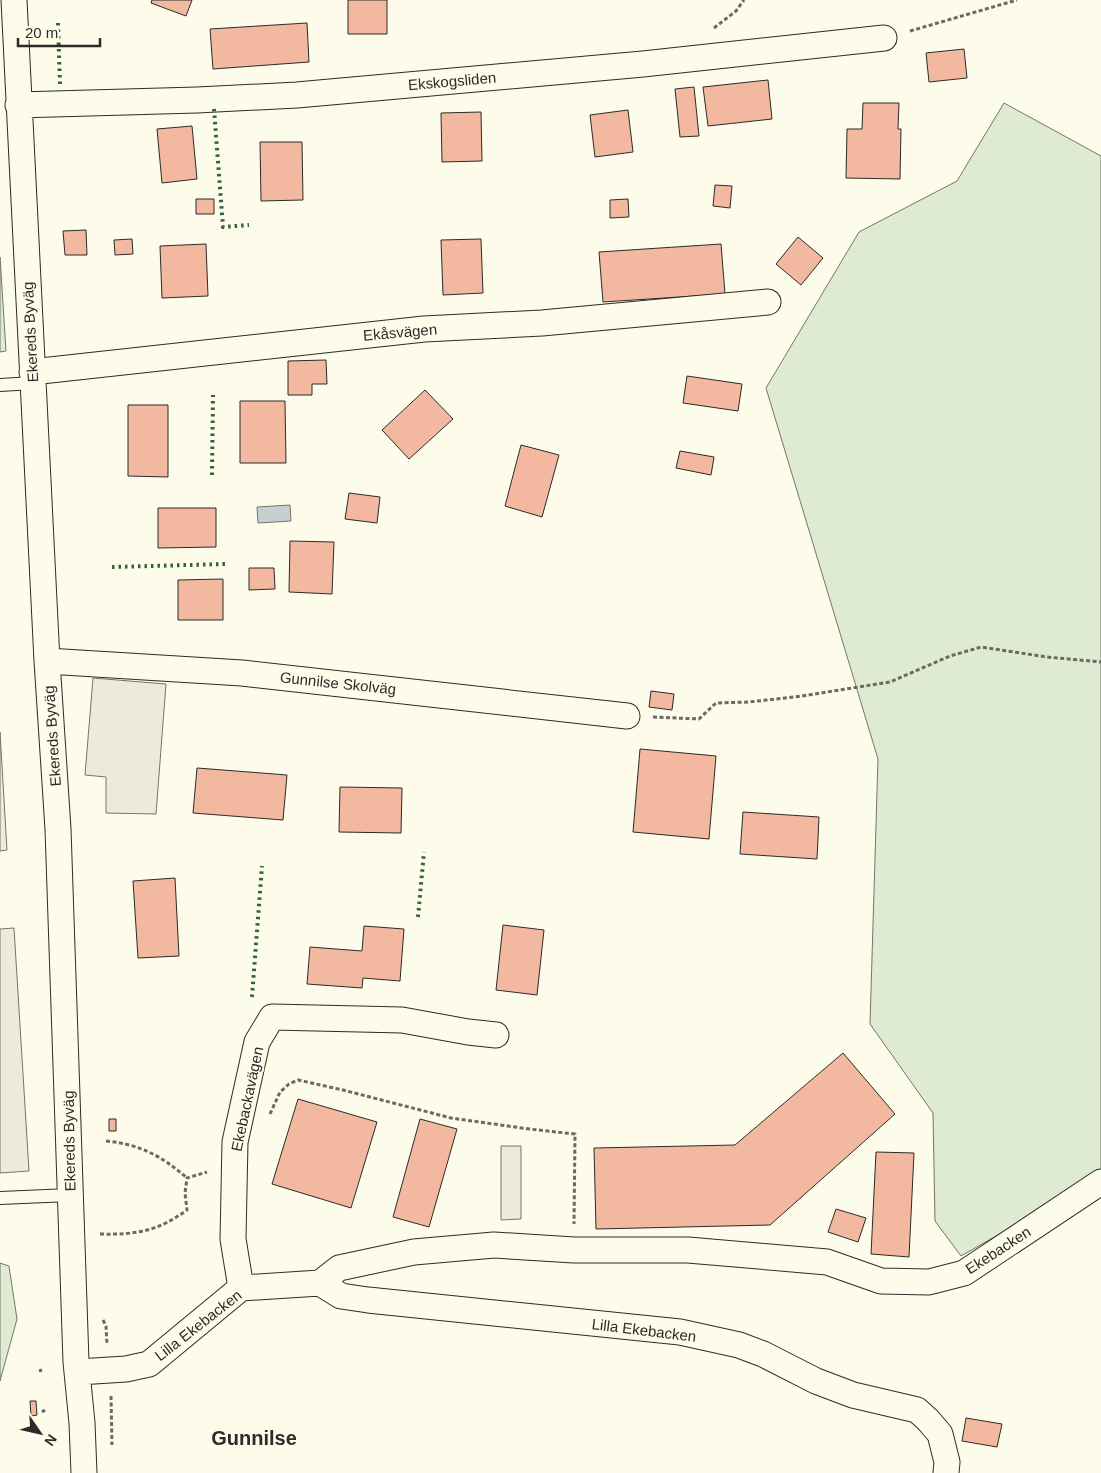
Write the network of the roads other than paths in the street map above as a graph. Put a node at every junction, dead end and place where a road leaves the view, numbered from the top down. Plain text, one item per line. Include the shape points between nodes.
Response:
1 (14, 0) edge
2 (884, 38) road end
3 (18, 105) junction
4 (768, 302) dead end
5 (33, 377) junction
6 (0, 385) edge
7 (47, 660) junction
8 (627, 716) road end
9 (496, 1035) dead end
10 (1101, 1182) edge
11 (70, 1195) junction
12 (0, 1198) edge
13 (320, 1283) junction
14 (242, 1288) junction
15 (78, 1372) junction
16 (84, 1473) edge
17 (946, 1473) edge

1 - 3 street, Ekereds Byväg
2 - 3 street, Ekskogsliden via 644,64 297,95
3 - 5 street, Ekereds Byväg
4 - 5 street, Ekåsvägen via 542,323 424,329
5 - 6 lane
5 - 7 street, Ekereds Byväg
7 - 8 street, Gunnilse Skolväg via 242,672
7 - 11 street, Ekereds Byväg via 58,829
9 - 14 street, Ekebackavägen via 402,1020 272,1017 257,1042 235,1142 233,1239
10 - 13 street, Ekebacken via 964,1273 929,1282 880,1281 827,1262 688,1250 574,1250 494,1245 414,1252 338,1268
11 - 12 lane
11 - 15 street, Ekereds Byväg
13 - 14 street, Lilla Ekebacken
13 - 17 street, Lilla Ekebacken via 341,1296 368,1300 680,1332 739,1345 853,1395 917,1410 940,1434 947,1462
14 - 15 street, Lilla Ekebacken via 149,1364
15 - 16 street, Ekereds Byväg

